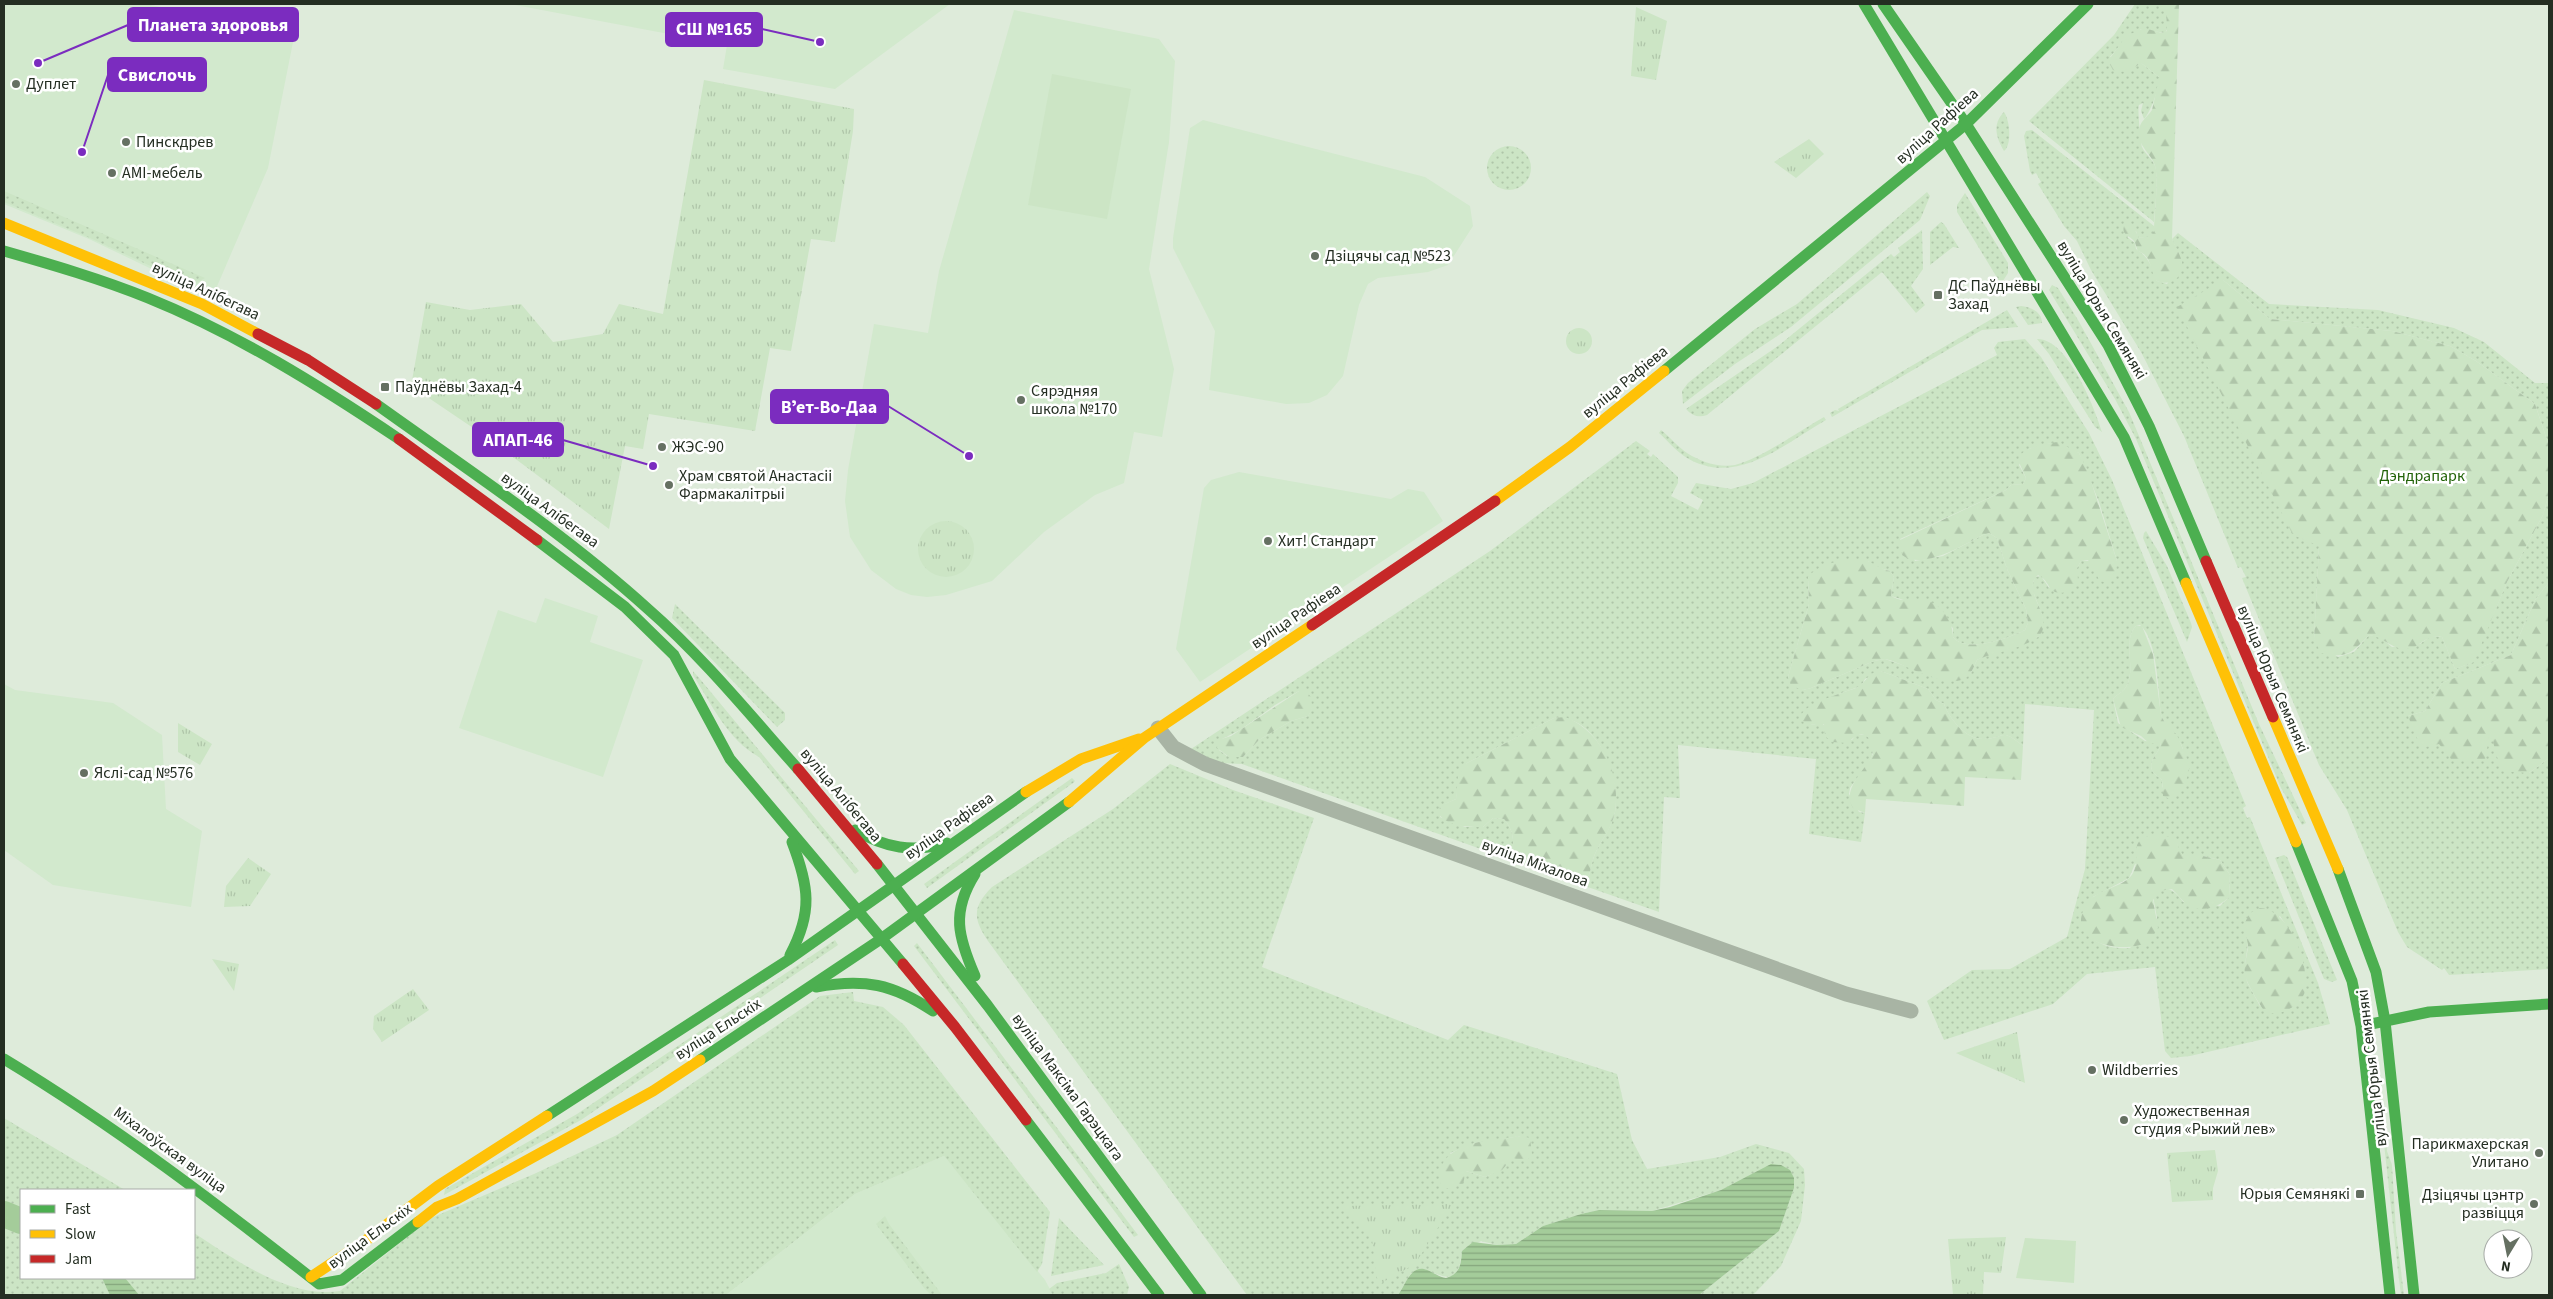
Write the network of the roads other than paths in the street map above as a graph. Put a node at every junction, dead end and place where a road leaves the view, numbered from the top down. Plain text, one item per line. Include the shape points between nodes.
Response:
1 (1864, 4) edge
2 (1883, 4) edge
3 (2088, 4) edge
4 (1966, 124) junction
5 (1945, 142) junction
6 (4, 223) edge
7 (4, 251) edge
8 (1158, 728) junction
9 (1144, 738) junction
10 (844, 822) junction
11 (785, 824) junction
12 (965, 836) junction
13 (981, 864) junction
14 (894, 884) junction
15 (906, 900) joint
16 (856, 910) junction
17 (916, 913) junction
18 (881, 939) junction
19 (788, 960) junction
20 (810, 988) junction
21 (2549, 1004) edge
22 (988, 1006) junction
23 (1911, 1011) dead end
24 (2385, 1021) junction
25 (2361, 1026) junction
26 (955, 1027) junction
27 (4, 1060) edge
28 (311, 1277) junction
29 (1158, 1289) edge
30 (1201, 1295) edge
31 (2390, 1295) edge
32 (2414, 1295) edge

1 - 5 main road, вуліца Юрыя Семянякі
2 - 4 main road, вуліца Юрыя Семянякі
3 - 4 main road, вуліца Рафіева
4 - 5 main road, вуліца Рафіева
4 - 24 main road, вуліца Юрыя Семянякі via 2108,345 2149,426 2361,927 2376,972
5 - 8 main road, вуліца Рафіева via 1570,447 1453,531
5 - 25 main road, вуліца Юрыя Семянякі via 1988,208 2124,437 2334,933 2352,981
6 - 10 main road, вуліца Алібегава via 202,304 308,360 376,404 598,566 650,610 726,686
7 - 11 main road, вуліца Алібегава via 113,283 196,318 266,353 350,406 493,506 590,580 650,630 676,657 730,759
8 - 9 main road, вуліца Рафіева
8 - 23 street, вуліца Міхалова via 1173,747 1205,764 1846,994
9 - 12 main road, вуліца Рафіева via 1064,767
9 - 13 main road, вуліца Рафіева via 1085,791
10 - 12 main road via 873,841 905,850 930,848
10 - 14 main road, вуліца Алібегава
11 - 16 main road, вуліца Алібегава
11 - 19 main road via 806,878 808,894 805,924
12 - 14 main road, вуліца Рафіева
13 - 17 main road, вуліца Рафіева
13 - 22 main road via 967,885 958,909 958,920 964,952
14 - 15 main road, вуліца Алібегава
14 - 16 main road, вуліца Рафіева
15 - 17 main road, вуліца Максіма Гарэцкага
16 - 18 main road, вуліца Алібегава
16 - 19 main road, вуліца Ельскіх
17 - 18 main road, вуліца Рафіева
17 - 22 main road, вуліца Максіма Гарэцкага
18 - 20 main road, вуліца Ельскіх
18 - 26 main road
19 - 28 main road, вуліца Ельскіх via 438,1186 365,1242
20 - 26 main road via 835,983 878,984 917,999
20 - 28 main road, вуліца Ельскіх via 653,1091 437,1207 342,1280 319,1284
21 - 24 main road via 2429,1012
22 - 30 main road, вуліца Максіма Гарэцкага via 1178,1270
24 - 25 main road
24 - 32 main road, вуліца Юрыя Семянякі
25 - 31 main road, вуліца Юрыя Семянякі
26 - 29 main road
27 - 28 main road, Міхалоўская вуліца via 65,1095 212,1200

